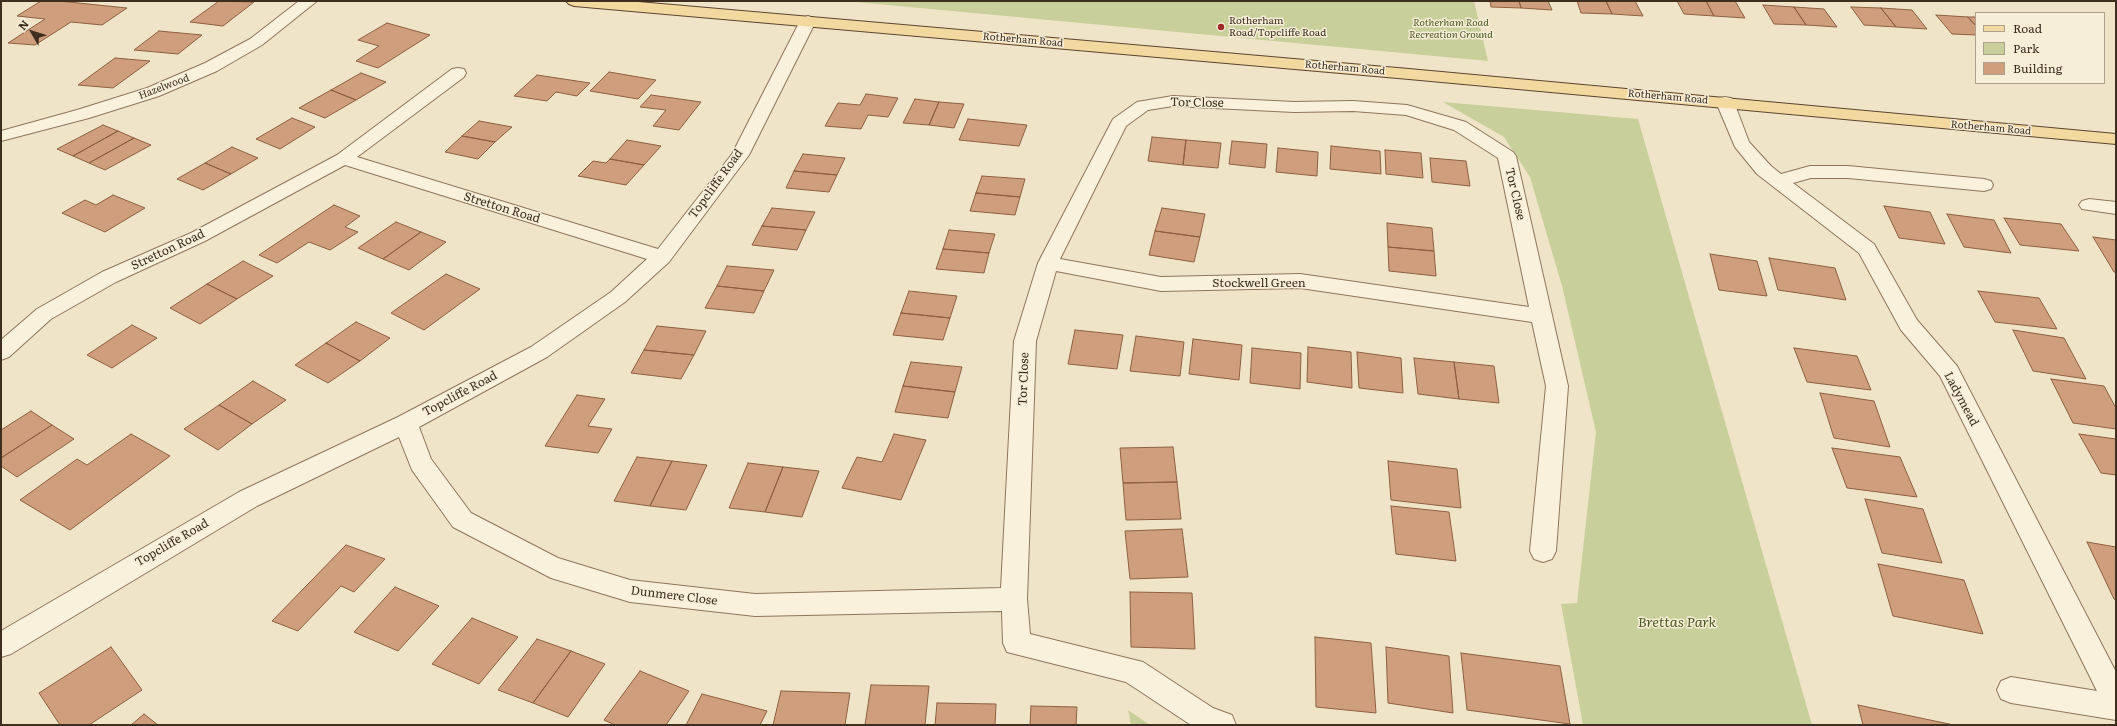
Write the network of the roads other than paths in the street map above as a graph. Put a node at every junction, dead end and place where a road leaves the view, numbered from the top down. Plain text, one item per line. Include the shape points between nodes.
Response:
1 (309, 1) edge
2 (574, 1) edge
3 (808, 21) junction
4 (458, 73) dead end
5 (1725, 102) junction
6 (1, 136) edge
7 (2116, 140) edge
8 (343, 159) junction
9 (1779, 182) junction
10 (1984, 185) dead end
11 (2090, 205) dead end
12 (2116, 208) edge
13 (662, 257) junction
14 (1048, 263) junction
15 (1541, 316) junction
16 (1, 352) edge
17 (406, 423) junction
18 (1543, 551) dead end
19 (1014, 599) junction
20 (1, 645) edge
21 (2011, 690) dead end
22 (2116, 700) edge
23 (2116, 707) edge
24 (1222, 725) edge

1 - 6 street, Hazelwood via 256,42 211,67 153,92
2 - 3 main road, Rotherham Road
3 - 5 main road, Rotherham Road
3 - 13 street, Topcliffe Road via 740,155
4 - 8 street, Stretton Road
5 - 7 main road, Rotherham Road
5 - 9 street, Ladymead via 1741,143 1764,170
8 - 13 street, Stretton Road
8 - 16 street, Stretton Road via 198,237 108,277 44,314
9 - 10 street via 1810,172 1848,172
9 - 22 street, Ladymead via 1867,249 1909,325 1949,372
11 - 12 street
13 - 17 street, Topcliffe Road via 618,296 539,352
14 - 15 street, Stockwell Green via 1161,284 1300,281
14 - 15 street, Tor Close via 1119,123 1143,106 1173,101 1407,110 1460,126 1507,156
14 - 19 street, Tor Close via 1025,341
15 - 18 street, Tor Close via 1557,386
17 - 19 street, Dunmere Close via 420,463 462,520 551,567 630,591 755,606
17 - 20 street, Topcliffe Road via 248,499
19 - 24 street, Tor Close via 1017,643 1133,671 1203,716
21 - 23 street

